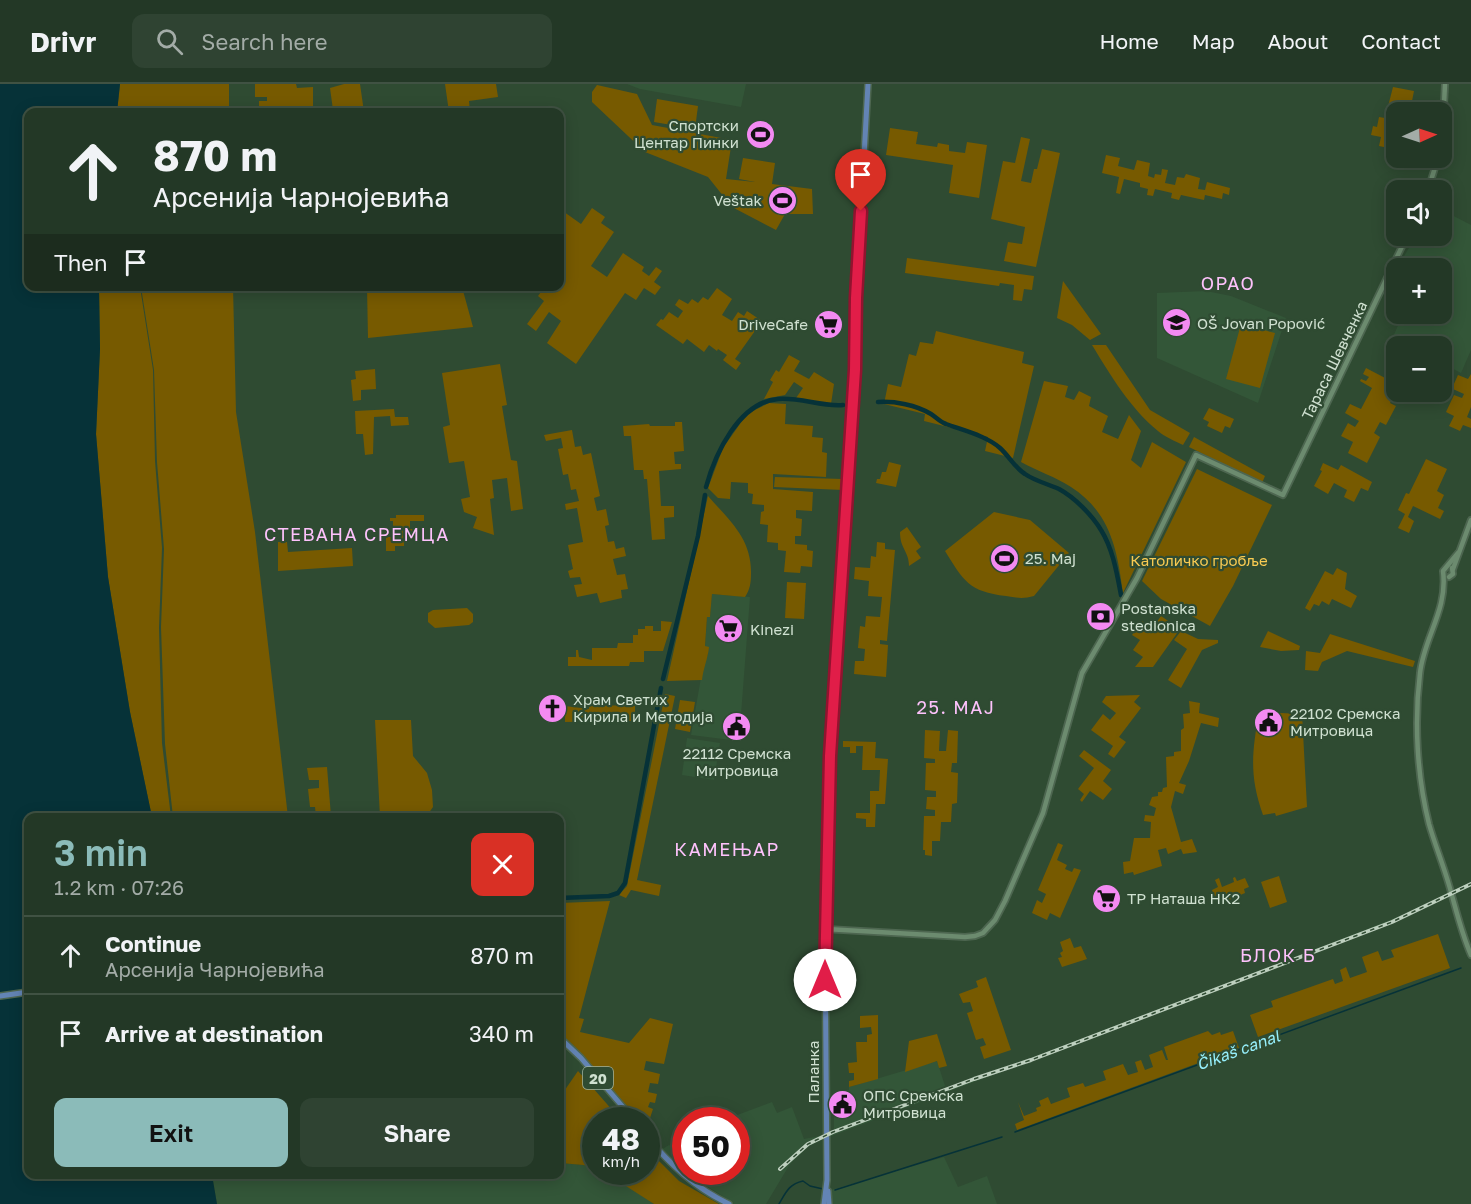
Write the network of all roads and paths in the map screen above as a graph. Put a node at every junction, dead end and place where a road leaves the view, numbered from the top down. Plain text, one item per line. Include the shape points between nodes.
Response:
1 (868, 84) edge
2 (1445, 84) edge
3 (1444, 102) edge
4 (1402, 246) edge
5 (1471, 520) edge
6 (1458, 553) junction
7 (1447, 567) junction
8 (1453, 569) junction
9 (1443, 574) junction
10 (1449, 577) junction
11 (1443, 596) junction
12 (826, 929) junction
13 (1471, 955) edge
14 (24, 993) edge
15 (0, 996) edge
16 (564, 1042) edge
17 (623, 1107) edge
18 (660, 1151) edge
19 (827, 1180) junction
20 (729, 1204) edge
21 (824, 1204) edge
22 (829, 1204) edge

1 - 12 main road, Паланка via 855,370 830,756
2 - 3 street
4 - 12 street, Тараса Шевченка via 1282,495 1196,455 1137,578 1082,673 1043,813 990,927 979,935 965,937
5 - 6 street
6 - 7 street
6 - 8 street
7 - 8 street
7 - 9 street
8 - 10 street
9 - 10 street
9 - 11 street
10 - 11 street
11 - 13 street via 1421,666 1417,700 1424,797
12 - 19 main road, Паланка
14 - 15 main road
16 - 17 main road, 20
18 - 20 main road via 680,1172
19 - 21 main road, Паланка
19 - 22 main road, Паланка

